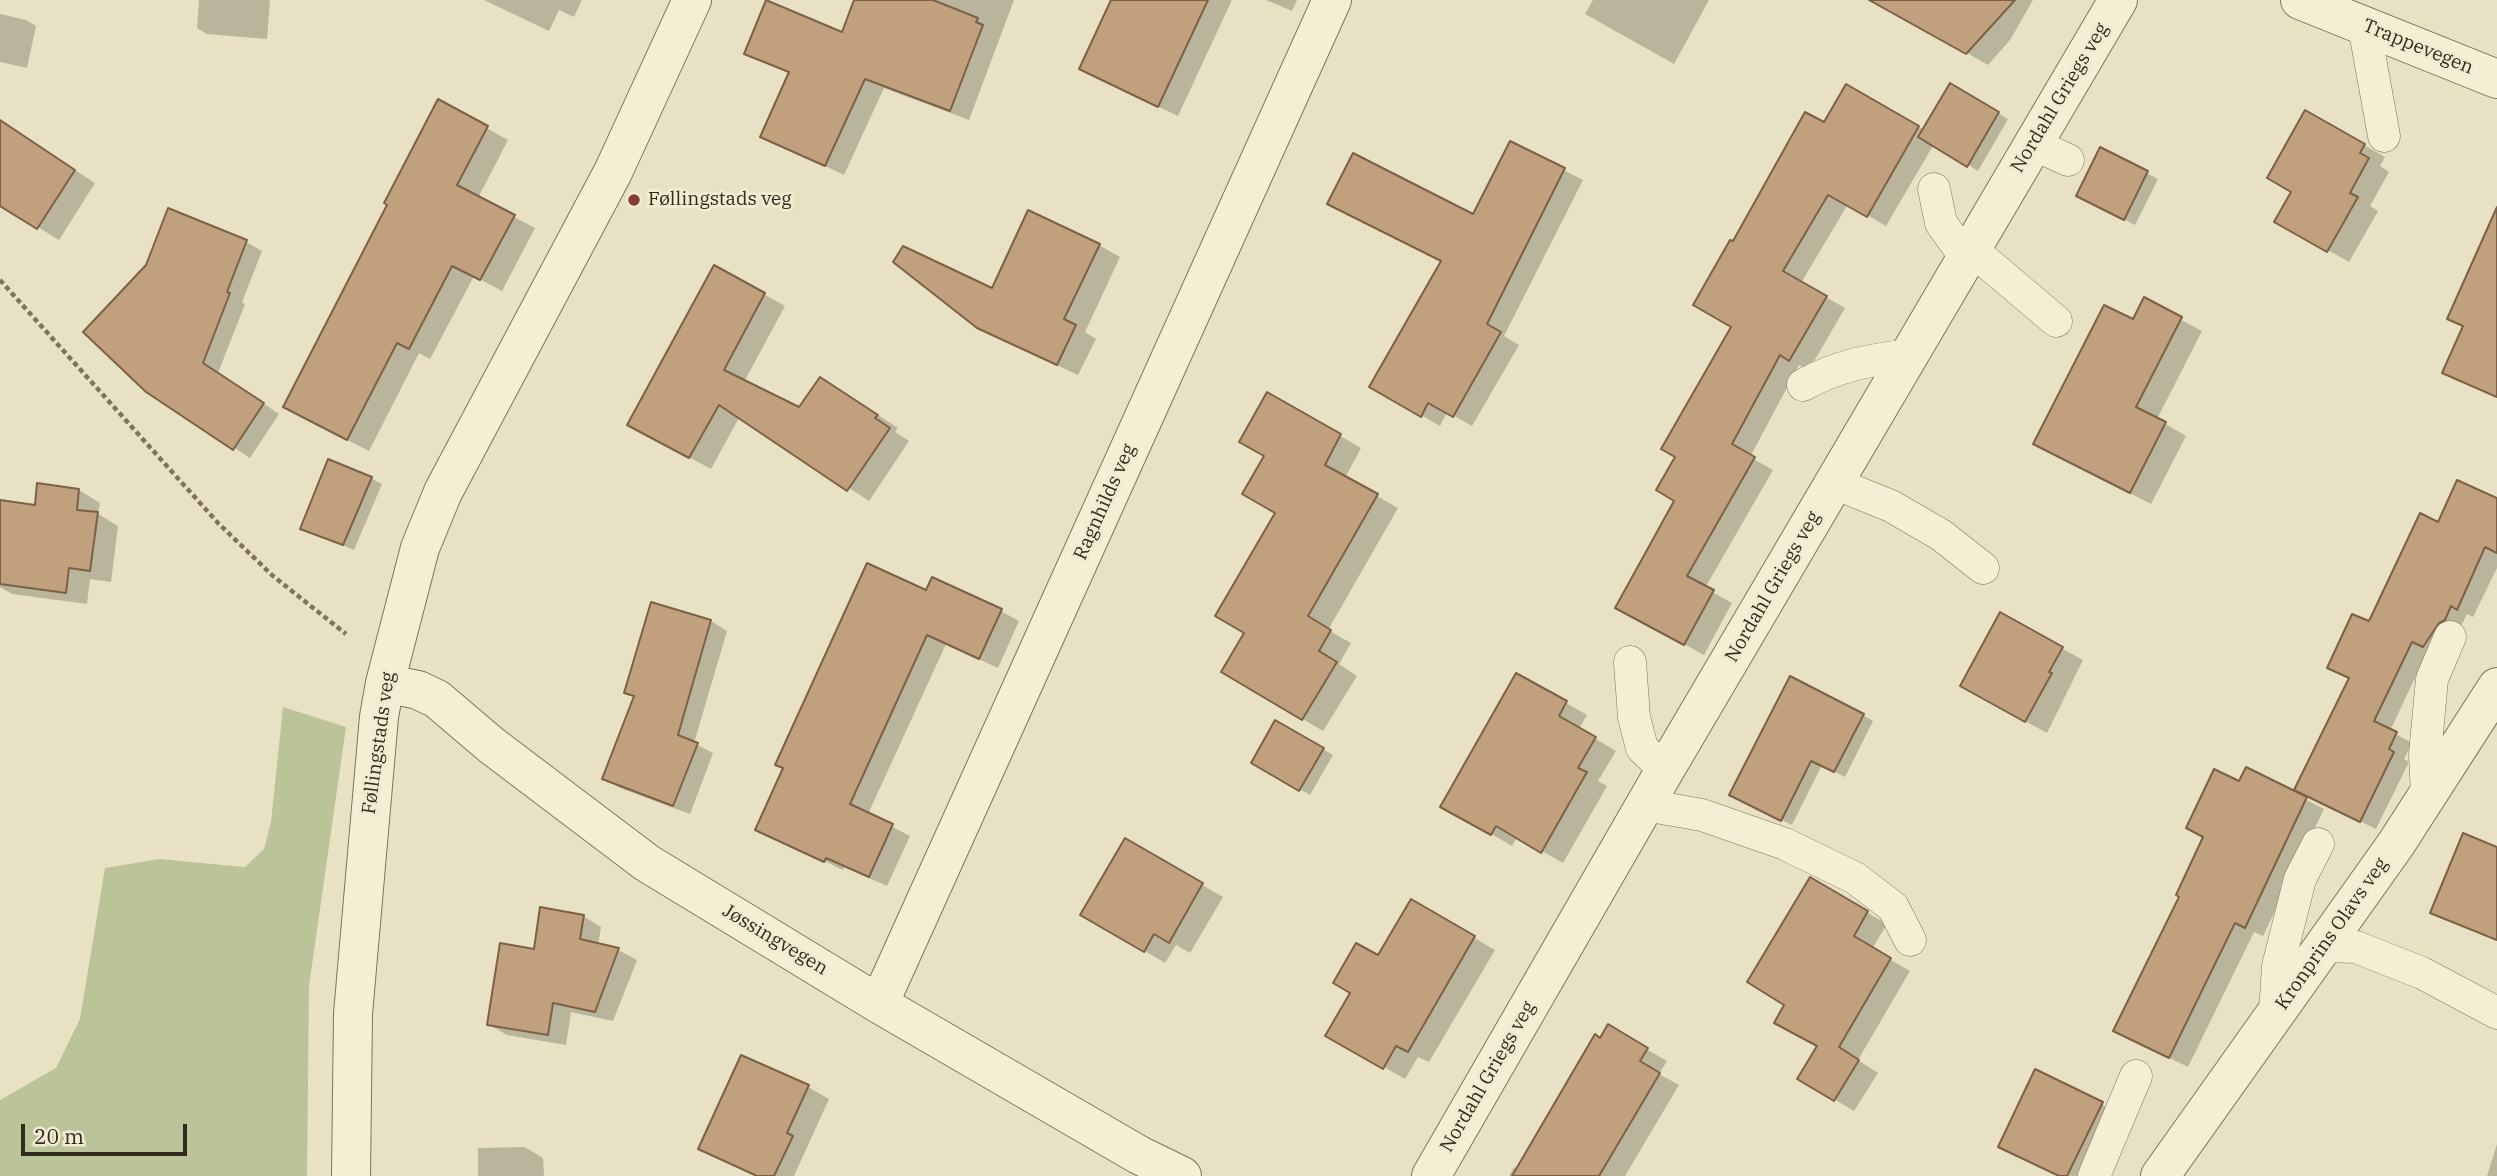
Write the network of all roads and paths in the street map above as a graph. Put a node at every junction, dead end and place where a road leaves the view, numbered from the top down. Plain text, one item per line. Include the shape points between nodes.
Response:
1 (692, 0) edge
2 (1332, 0) edge
3 (2118, 0) edge
4 (2300, 0) edge
5 (2364, 26) junction
6 (2497, 79) edge
7 (2384, 136) dead end
8 (2033, 144) junction
9 (2068, 160) dead end
10 (1934, 189) dead end
11 (1969, 254) junction
12 (0, 280) edge
13 (2056, 321) dead end
14 (1910, 355) junction
15 (1803, 385) dead end
16 (1834, 482) junction
17 (1983, 568) dead end
18 (2451, 637) dead end
19 (1630, 662) dead end
20 (385, 683) junction
21 (2496, 690) edge
22 (1665, 770) junction
23 (2427, 796) junction
24 (1645, 805) junction
25 (2318, 844) dead end
26 (1910, 940) dead end
27 (2323, 946) junction
28 (879, 1004) junction
29 (2497, 1013) edge
30 (2275, 1014) junction
31 (2136, 1076) dead end
32 (351, 1176) edge
33 (1182, 1176) edge
34 (1431, 1176) edge
35 (2094, 1176) edge
36 (2160, 1176) edge

1 - 20 street, Føllingstads veg via 613,172 443,492 420,548
2 - 28 street, Ragnhilds veg
3 - 8 street, Nordahl Griegs veg
4 - 5 street, Trappevegen
5 - 6 street, Trappevegen
5 - 7 lane
8 - 9 lane
8 - 11 street, Nordahl Griegs veg
10 - 11 lane via 1941,223
11 - 13 lane
11 - 14 street, Nordahl Griegs veg
12 - 20 path via 218,523 273,576 345,633
14 - 15 lane via 1865,360 1827,371
14 - 16 street, Nordahl Griegs veg
16 - 17 lane via 1892,506 1941,535
16 - 22 street, Nordahl Griegs veg
18 - 23 lane via 2432,679 2425,754
19 - 22 lane via 1634,717 1642,748
20 - 28 street, Jøssingvegen via 437,699 647,863
20 - 32 street, Føllingstads veg via 353,1014
21 - 23 street, Kronprins Olavs veg
22 - 24 street, Nordahl Griegs veg
23 - 27 street, Kronprins Olavs veg
24 - 26 lane via 1702,816 1773,840 1855,878 1893,908
24 - 34 street, Nordahl Griegs veg
25 - 30 lane via 2300,879 2277,966
27 - 29 lane via 2356,947 2422,973
27 - 30 street, Kronprins Olavs veg
28 - 33 street, Jøssingvegen
30 - 36 street, Kronprins Olavs veg
31 - 35 lane

